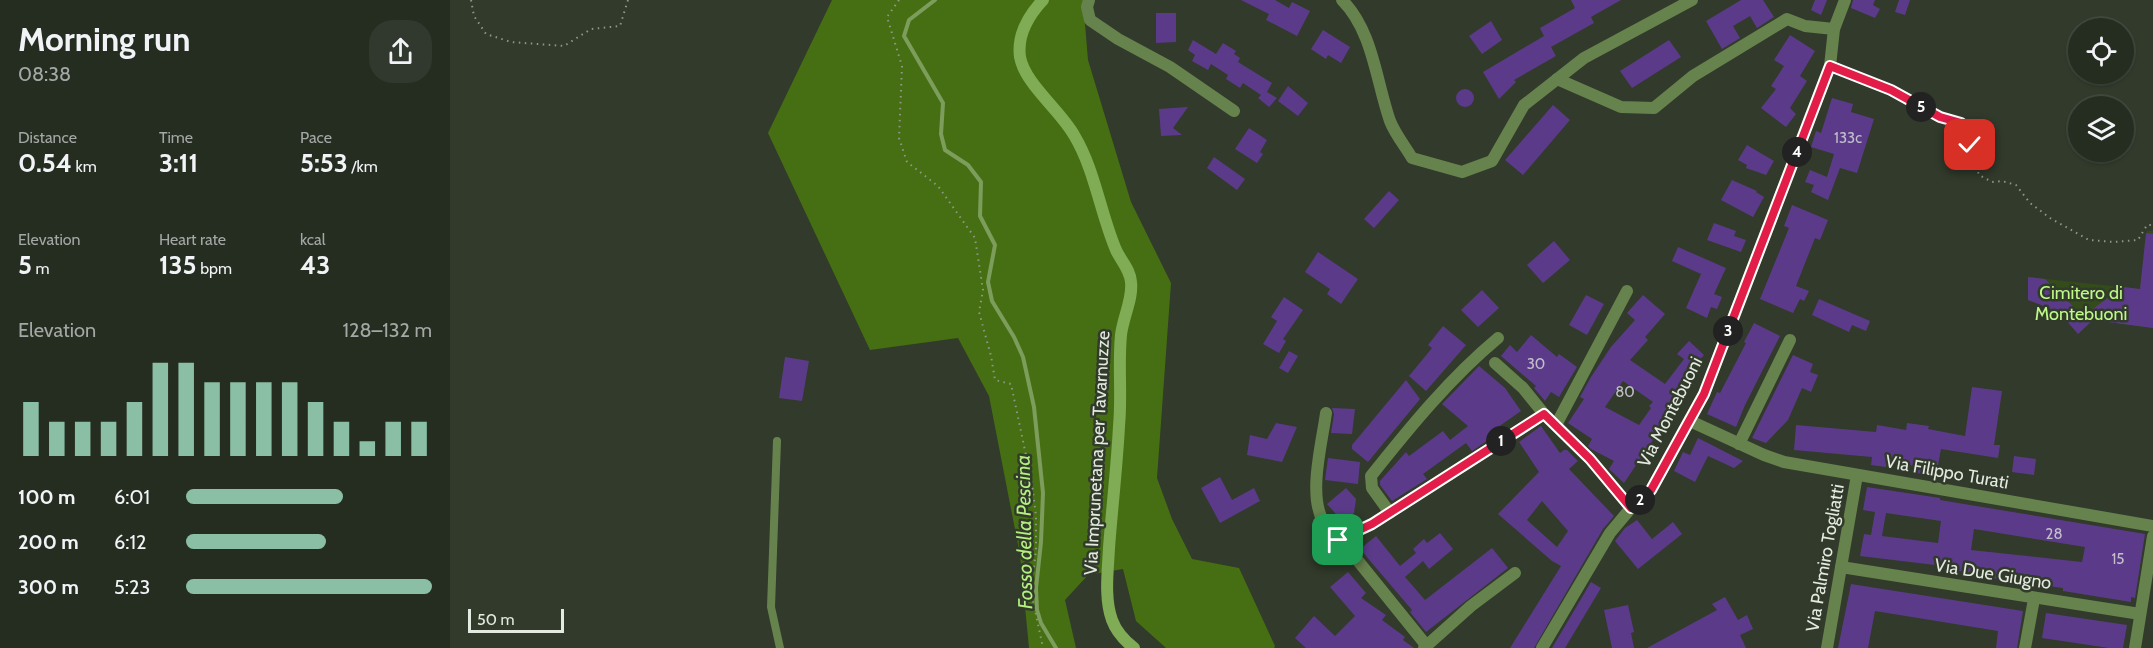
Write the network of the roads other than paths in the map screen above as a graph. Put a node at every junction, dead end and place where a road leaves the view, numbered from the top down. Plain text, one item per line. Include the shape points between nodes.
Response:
1 (1043, 0) edge
2 (1089, 0) edge
3 (1342, 0) edge
4 (1692, 0) edge
5 (1845, 0) edge
6 (1834, 29) junction
7 (1830, 66) junction
8 (1557, 80) junction
9 (1234, 111) dead end
10 (1940, 117) road end
11 (1627, 291) dead end
12 (1498, 338) dead end
13 (1790, 340) dead end
14 (1495, 363) dead end
15 (1326, 412) dead end
16 (1544, 414) junction
17 (1690, 421) junction
18 (1556, 425) junction
19 (777, 441) dead end
20 (1739, 444) junction
21 (1857, 475) junction
22 (1631, 508) junction
23 (1390, 513) junction
24 (2153, 526) edge
25 (2153, 536) edge
26 (1346, 546) dead end
27 (1841, 567) junction
28 (1515, 573) dead end
29 (2034, 599) junction
30 (2140, 614) junction
31 (1425, 647) edge
32 (780, 648) edge
33 (1134, 648) edge
34 (1542, 648) edge
35 (1827, 648) edge
36 (2025, 648) edge
37 (2135, 648) edge

1 - 33 main road, Via Imprunetana per Tavarnuzze via 1024,27 1020,57 1027,74 1074,135 1094,179 1116,249 1130,273 1132,290 1121,336 1120,423 1108,601 1118,632
2 - 9 street via 1090,20 1170,67
3 - 8 street via 1360,25 1391,124 1412,158 1462,172 1492,161 1524,105
4 - 8 street via 1584,58
5 - 6 street, Via Montebuoni
6 - 7 street, Via Montebuoni
6 - 8 street via 1805,26 1787,19 1694,76 1654,108 1621,107
7 - 10 lane via 1891,90
7 - 17 street, Via Montebuoni via 1704,394
11 - 18 street
12 - 23 street via 1423,413 1371,476 1372,488
13 - 20 street
14 - 16 street
15 - 23 street via 1316,500 1323,521 1338,540
16 - 18 street
16 - 23 street
17 - 20 street, Via Filippo Turati
17 - 22 street, Via Montebuoni via 1651,490
18 - 22 street
19 - 32 lane via 771,607
20 - 21 street, Via Filippo Turati via 1784,462
21 - 24 street, Via Filippo Turati
21 - 27 street, Via Palmiro Togliatti
22 - 34 street, Via Montebuoni via 1610,533
25 - 30 street
26 - 31 street
27 - 29 street, Via Due Giugno
27 - 35 street, Via Palmiro Togliatti
28 - 31 street
29 - 30 street, Via Due Giugno
29 - 36 street
30 - 37 street

